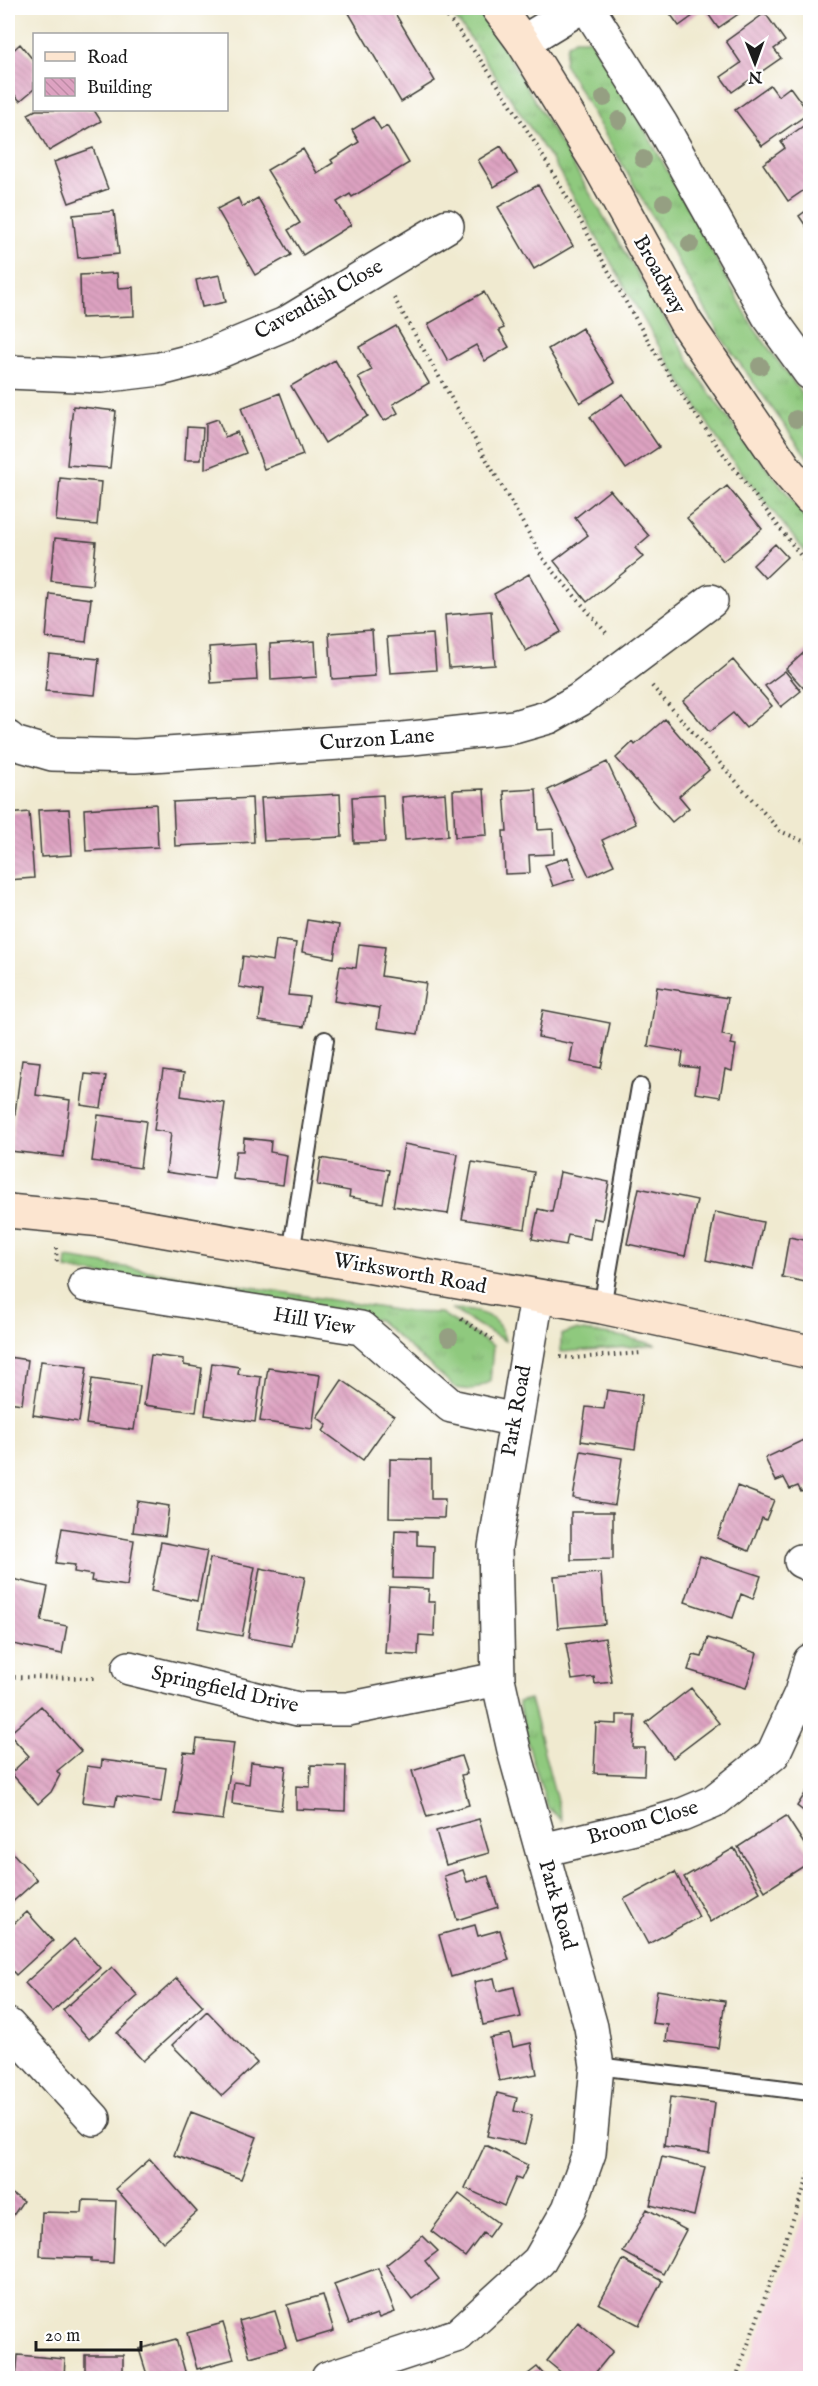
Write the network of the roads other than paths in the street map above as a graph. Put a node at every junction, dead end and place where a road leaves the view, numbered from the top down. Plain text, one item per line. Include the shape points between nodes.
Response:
1 (498, 8) edge
2 (579, 8) edge
3 (588, 8) edge
4 (523, 42) junction
5 (447, 226) dead end
6 (8, 372) edge
7 (810, 373) edge
8 (810, 498) edge
9 (711, 601) dead end
10 (8, 738) edge
11 (325, 1040) dead end
12 (640, 1087) dead end
13 (8, 1211) edge
14 (291, 1253) junction
15 (85, 1285) road end
16 (537, 1297) junction
17 (602, 1306) junction
18 (810, 1352) edge
19 (515, 1420) junction
20 (810, 1661) edge
21 (129, 1668) road end
22 (498, 1679) junction
23 (542, 1850) junction
24 (8, 2025) edge
25 (597, 2066) junction
26 (810, 2092) edge
27 (94, 2119) dead end
28 (328, 2379) edge

1 - 4 street, Broadway
2 - 4 street
3 - 7 street via 661,124 768,315
4 - 8 street, Broadway via 600,167 686,323 787,471
5 - 6 street, Cavendish Close via 285,324 206,357 160,369 101,376
9 - 10 street, Curzon Lane via 579,700 549,717 514,727 403,739 135,756 52,754
11 - 14 lane
12 - 17 lane
13 - 14 street, Wirksworth Road via 103,1220
14 - 16 street, Wirksworth Road
15 - 19 street, Hill View via 361,1328 451,1406
16 - 17 street, Wirksworth Road
16 - 19 street, Park Road
17 - 18 street, Wirksworth Road
19 - 22 street, Park Road via 495,1547
20 - 23 street, Broom Close via 801,1693 772,1754 713,1802 652,1824
21 - 22 street, Springfield Drive via 298,1708 348,1709
22 - 23 street, Park Road
23 - 25 street, Park Road via 591,2027
24 - 27 street
25 - 26 lane
25 - 28 street, Park Road via 589,2153 569,2209 539,2261 458,2335

